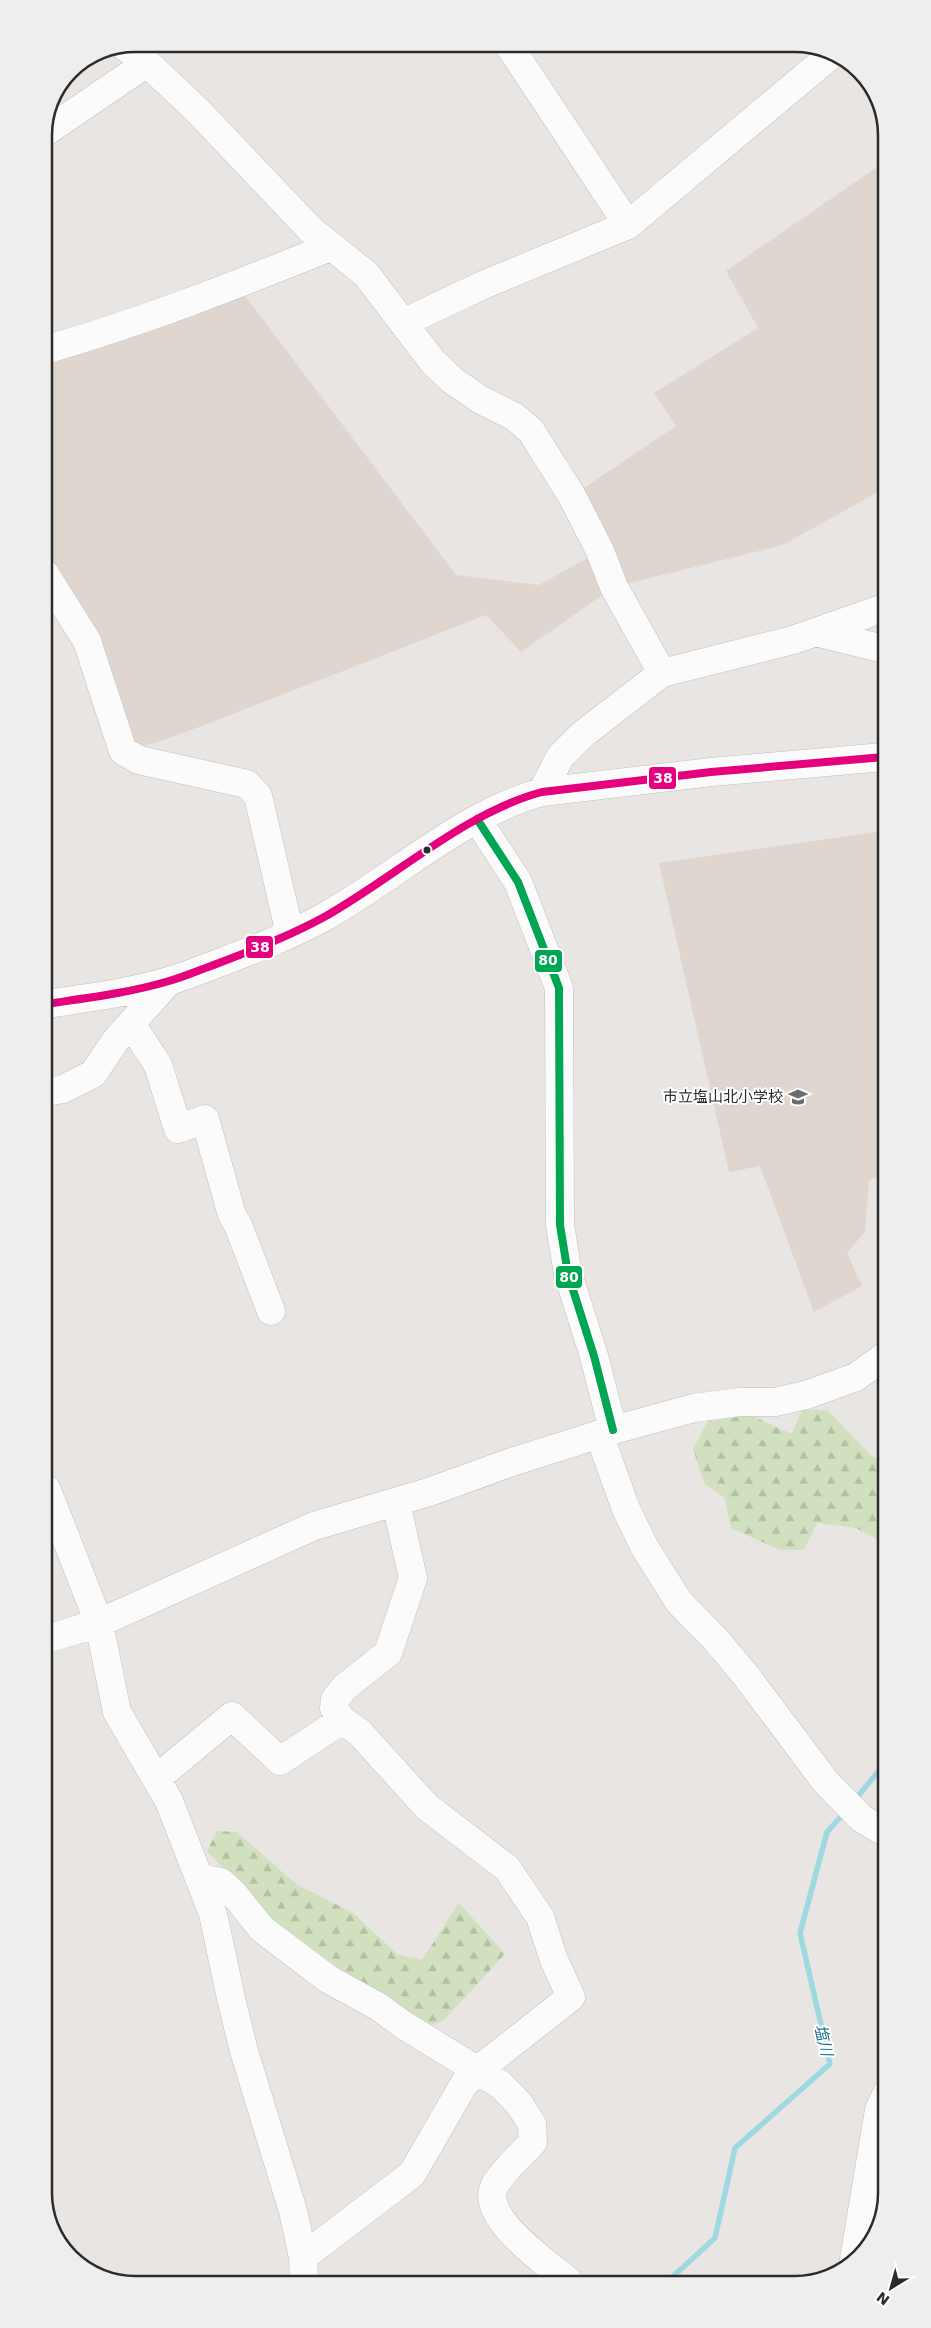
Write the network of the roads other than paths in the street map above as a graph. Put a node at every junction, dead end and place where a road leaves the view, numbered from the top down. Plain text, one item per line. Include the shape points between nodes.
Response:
1 (133, 52) edge
2 (514, 53) edge
3 (827, 59) edge
4 (147, 63) junction
5 (53, 127) edge
6 (628, 225) junction
7 (330, 247) junction
8 (403, 323) junction
9 (53, 347) edge
10 (53, 586) edge
11 (878, 610) edge
12 (815, 632) junction
13 (878, 648) edge
14 (662, 673) junction
15 (878, 758) edge
16 (542, 792) junction
17 (477, 819) junction
18 (290, 934) junction
19 (169, 981) junction
20 (53, 1003) edge
21 (131, 1024) junction
22 (53, 1091) edge
23 (270, 1311) dead end
24 (878, 1361) edge
25 (606, 1432) junction
26 (396, 1503) junction
27 (52, 1504) edge
28 (99, 1623) junction
29 (52, 1637) edge
30 (342, 1720) junction
31 (157, 1778) junction
32 (878, 1828) edge
33 (200, 1878) junction
34 (478, 2070) junction
35 (878, 2116) edge
36 (856, 2249) edge
37 (303, 2270) edge
38 (562, 2276) edge

1 - 4 street
2 - 6 street
3 - 6 street
4 - 5 street
4 - 7 street
6 - 8 street via 483,285
7 - 8 street via 366,274
7 - 9 street via 237,285
8 - 14 street via 433,362 452,380 481,400 515,417 531,431 572,496 614,587
10 - 18 street via 87,641 123,751 139,760 247,784 258,796
11 - 12 street
12 - 13 street
12 - 14 street via 726,659
14 - 16 street via 583,734 560,757
15 - 16 street via 711,772
16 - 17 street
17 - 18 street via 326,916
17 - 25 street via 518,882 559,988 560,1225 568,1274 594,1356
18 - 19 street
19 - 20 street
19 - 21 street
21 - 22 street via 93,1074
21 - 23 street via 158,1064 178,1129 205,1119 232,1216
24 - 25 street via 856,1377 806,1395 775,1402 739,1402 694,1408
25 - 26 street
25 - 32 street via 626,1510 644,1548 674,1594 747,1676 825,1781 861,1818
26 - 28 street via 314,1526
26 - 30 street via 413,1578 388,1653 335,1698 334,1708
27 - 28 street
28 - 29 street
28 - 31 street via 117,1712
30 - 31 street via 280,1762 232,1716
30 - 34 street via 359,1732 428,1807 508,1868 540,1917 571,1997
31 - 33 street via 170,1801
33 - 34 street via 221,1882 234,1893 262,1930 328,1979 379,2007
33 - 37 street via 213,1914 242,2042 293,2211
34 - 37 street via 464,2084 412,2174
34 - 38 street via 501,2085 520,2105 532,2124 534,2142 495,2184 491,2196 493,2206 501,2221 521,2242
35 - 36 street

